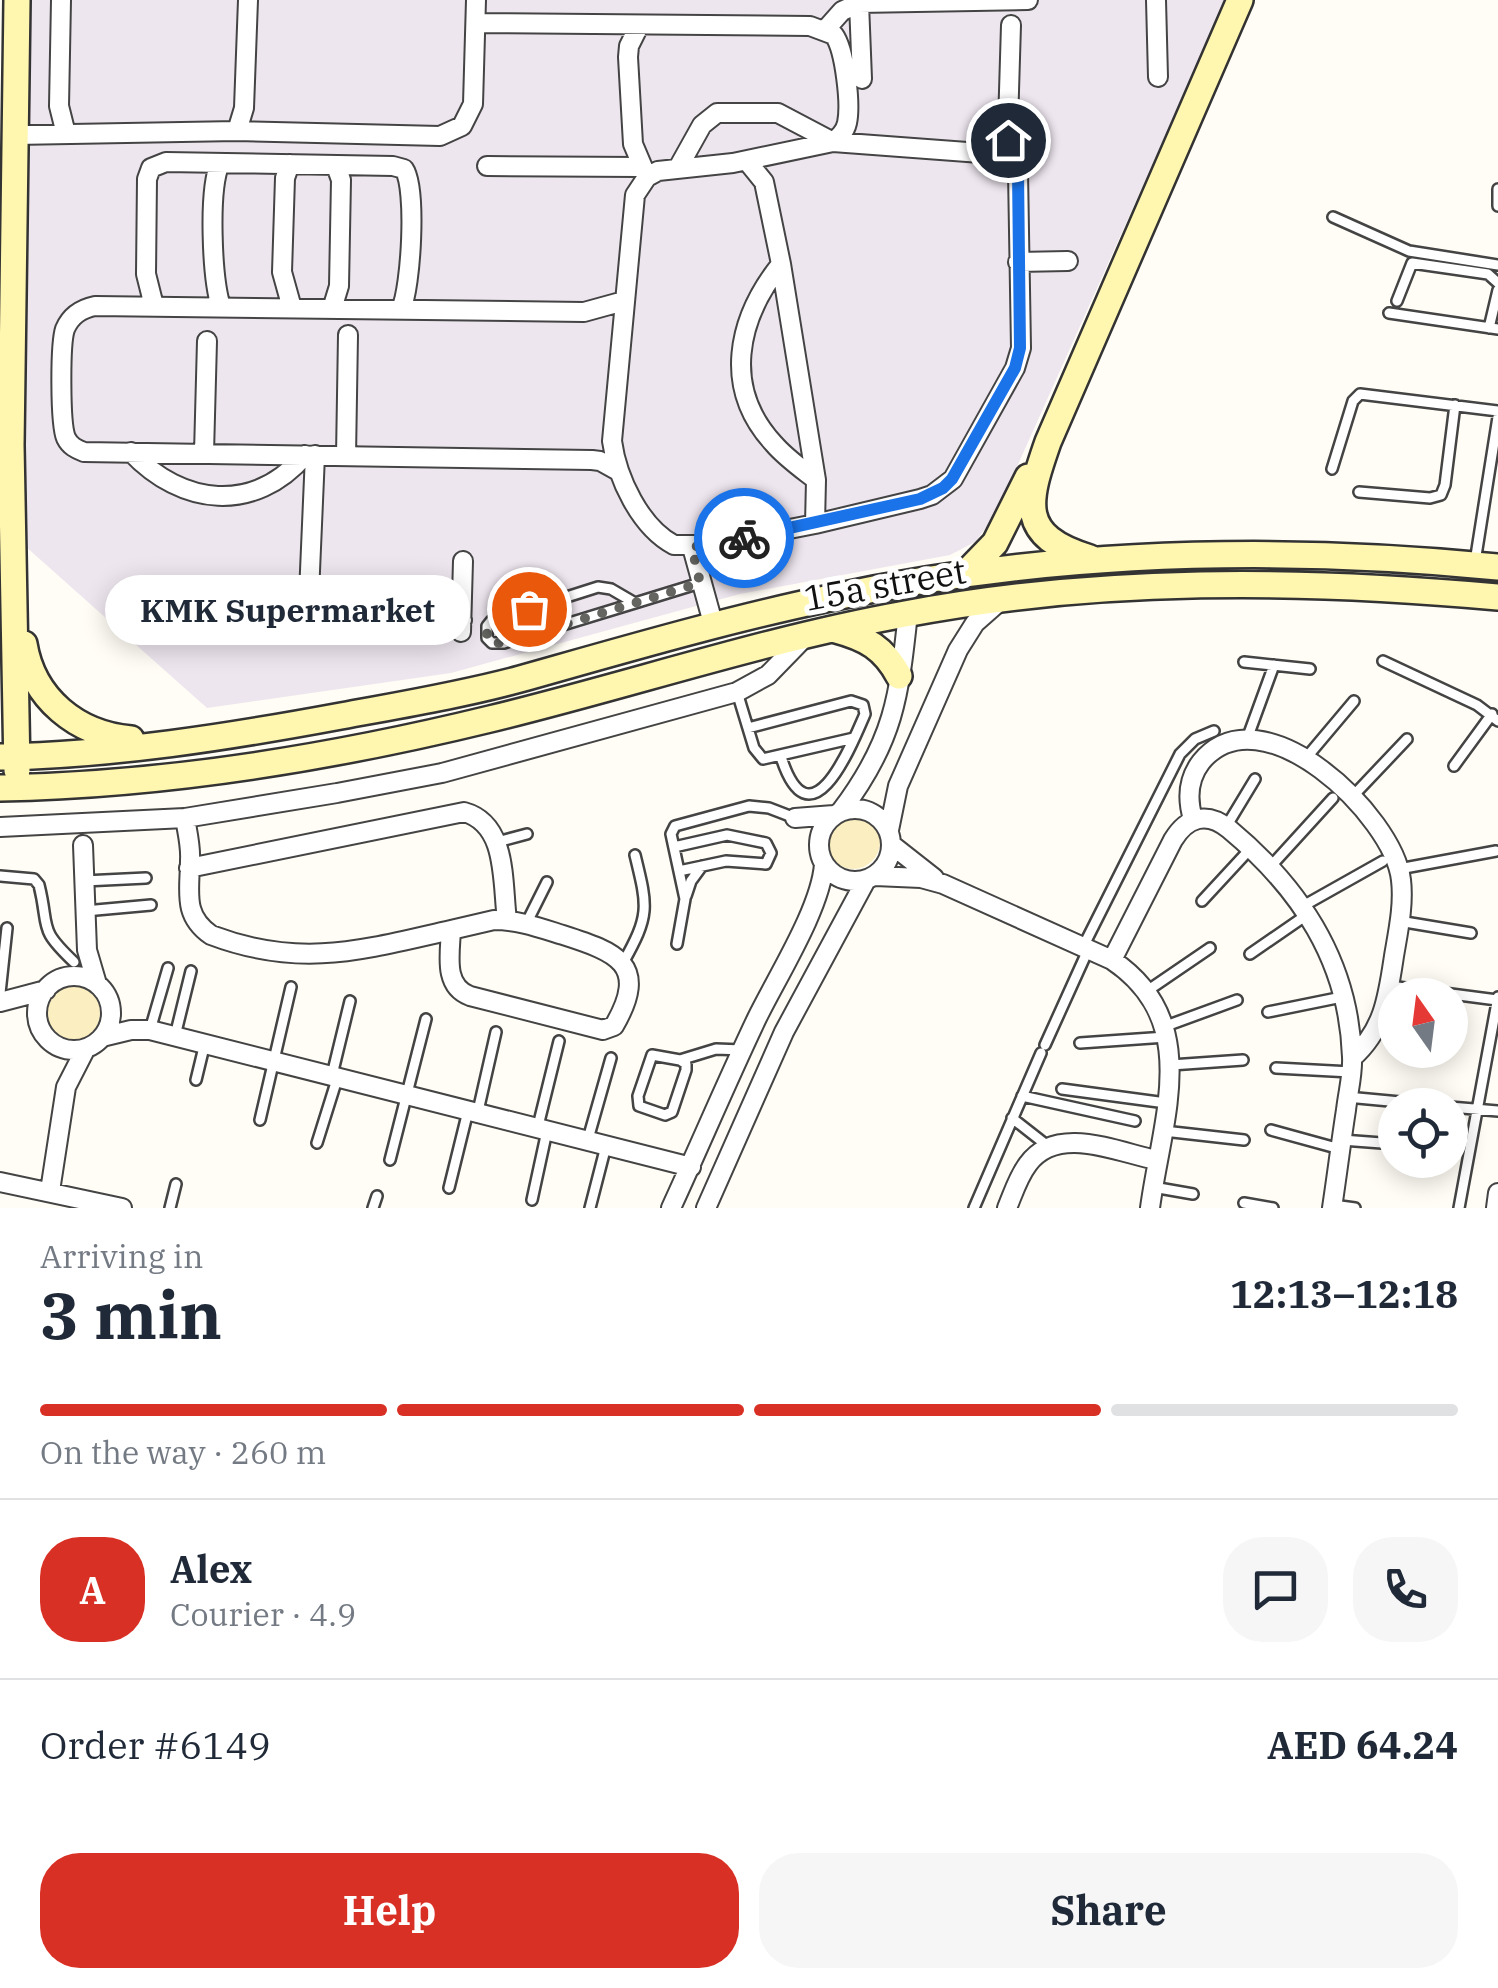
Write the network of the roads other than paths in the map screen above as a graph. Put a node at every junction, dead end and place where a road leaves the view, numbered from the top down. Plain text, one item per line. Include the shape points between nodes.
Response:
1 (16, 0) edge
2 (61, 0) edge
3 (248, 0) edge
4 (476, 0) edge
5 (1028, 0) edge
6 (1156, 0) edge
7 (1240, 0) edge
8 (860, 3) junction
9 (484, 23) dead end
10 (1010, 25) dead end
11 (639, 26) junction
12 (826, 30) junction
13 (862, 78) dead end
14 (1158, 78) dead end
15 (236, 131) junction
16 (66, 134) junction
17 (14, 135) junction
18 (833, 142) junction
19 (1007, 157) junction
20 (747, 160) junction
21 (220, 163) junction
22 (290, 164) junction
23 (336, 166) junction
24 (487, 166) dead end
25 (678, 168) junction
26 (644, 172) junction
27 (1498, 189) edge
28 (1498, 206) edge
29 (1333, 217) dead end
30 (1068, 261) dead end
31 (1018, 262) junction
32 (781, 264) junction
33 (1498, 265) edge
34 (1498, 286) edge
35 (1397, 301) dead end
36 (624, 302) junction
37 (154, 306) junction
38 (221, 307) junction
39 (292, 308) junction
40 (332, 308) junction
41 (401, 310) junction
42 (1389, 312) dead end
43 (1493, 328) edge
44 (348, 335) dead end
45 (207, 341) dead end
46 (1455, 404) junction
47 (1498, 414) edge
48 (1048, 442) junction
49 (5, 445) edge
50 (131, 452) junction
51 (204, 453) junction
52 (310, 455) junction
53 (346, 456) junction
54 (1332, 469) dead end
55 (618, 471) junction
56 (816, 480) junction
57 (1359, 492) dead end
58 (815, 524) junction
59 (692, 547) junction
60 (1099, 560) junction
61 (463, 561) dead end
62 (1493, 568) edge
63 (965, 574) junction
64 (7, 583) edge
65 (700, 583) junction
66 (1398, 588) junction
67 (1498, 596) edge
68 (1002, 600) junction
69 (635, 603) junction
70 (908, 613) junction
71 (712, 623) junction
72 (821, 631) junction
73 (1383, 661) dead end
74 (1244, 662) dead end
75 (1274, 665) junction
76 (1310, 669) dead end
77 (899, 676) junction
78 (738, 692) junction
79 (1354, 701) dead end
80 (1495, 717) edge
81 (748, 728) junction
82 (1214, 731) dead end
83 (854, 738) junction
84 (1247, 738) junction
85 (1407, 738) dead end
86 (176, 743) junction
87 (8, 757) edge
88 (781, 757) junction
89 (1306, 758) junction
90 (1454, 766) dead end
91 (1255, 779) dead end
92 (8, 787) edge
93 (1342, 798) junction
94 (838, 813) junction
95 (186, 818) junction
96 (795, 818) junction
97 (1193, 820) junction
98 (1226, 826) junction
99 (0, 827) edge
100 (527, 834) dead end
101 (891, 838) junction
102 (497, 842) junction
103 (83, 845) dead end
104 (674, 847) junction
105 (1251, 848) junction
106 (1496, 851) edge
107 (635, 855) dead end
108 (821, 855) junction
109 (704, 865) junction
110 (1391, 865) junction
111 (1271, 866) junction
112 (190, 868) junction
113 (679, 870) junction
114 (0, 876) edge
115 (146, 878) dead end
116 (871, 878) junction
117 (84, 882) junction
118 (548, 882) dead end
119 (943, 884) junction
120 (685, 899) junction
121 (1202, 902) dead end
122 (152, 906) dead end
123 (1305, 910) junction
124 (85, 912) junction
125 (1400, 920) junction
126 (516, 922) junction
127 (7, 928) dead end
128 (450, 930) junction
129 (86, 932) junction
130 (1472, 933) dead end
131 (678, 944) dead end
132 (1085, 948) junction
133 (1210, 948) dead end
134 (1250, 954) dead end
135 (1112, 960) junction
136 (623, 963) junction
137 (168, 968) dead end
138 (69, 970) junction
139 (190, 970) dead end
140 (1391, 978) edge
141 (290, 987) dead end
142 (46, 990) junction
143 (102, 990) junction
144 (1148, 991) junction
145 (0, 993) edge
146 (1468, 995) edge
147 (1342, 997) junction
148 (1498, 998) edge
149 (1238, 1000) dead end
150 (350, 1001) dead end
151 (0, 1002) edge
152 (1268, 1012) dead end
153 (426, 1020) dead end
154 (38, 1023) junction
155 (1378, 1027) edge
156 (148, 1029) junction
157 (1167, 1031) junction
158 (496, 1032) dead end
159 (175, 1036) junction
160 (102, 1037) junction
161 (558, 1040) dead end
162 (50, 1042) junction
163 (205, 1044) junction
164 (1080, 1044) dead end
165 (86, 1048) junction
166 (742, 1050) junction
167 (611, 1058) dead end
168 (274, 1060) junction
169 (680, 1060) junction
170 (1243, 1060) dead end
171 (1171, 1064) junction
172 (1351, 1065) junction
173 (1276, 1068) dead end
174 (335, 1076) junction
175 (196, 1080) dead end
176 (66, 1086) junction
177 (1062, 1089) dead end
178 (405, 1093) junction
179 (1022, 1096) junction
180 (1348, 1097) junction
181 (1378, 1100) edge
182 (1166, 1103) junction
183 (1468, 1107) edge
184 (1478, 1108) junction
185 (473, 1110) junction
186 (1498, 1111) edge
187 (1012, 1118) junction
188 (260, 1120) dead end
189 (1136, 1121) dead end
190 (543, 1127) junction
191 (1162, 1130) junction
192 (1271, 1130) dead end
193 (1244, 1140) dead end
194 (597, 1141) junction
195 (317, 1143) dead end
196 (1341, 1144) junction
197 (1378, 1144) edge
198 (1049, 1147) junction
199 (390, 1160) dead end
200 (1156, 1160) junction
201 (691, 1167) junction
202 (0, 1182) edge
203 (176, 1184) dead end
204 (1153, 1187) junction
205 (449, 1188) dead end
206 (50, 1192) junction
207 (1498, 1193) edge
208 (1193, 1194) dead end
209 (377, 1196) dead end
210 (532, 1200) dead end
211 (69, 1202) edge
212 (1244, 1203) dead end
213 (1332, 1206) edge
214 (122, 1208) edge
215 (170, 1208) edge
216 (373, 1208) edge
217 (590, 1208) edge
218 (671, 1208) edge
219 (706, 1208) edge
220 (974, 1208) edge
221 (1006, 1208) edge
222 (1150, 1208) edge
223 (1273, 1208) edge
224 (1355, 1208) edge
225 (1459, 1208) edge
226 (1496, 1208) edge

1 - 17 main road
2 - 16 street via 59,106
3 - 15 street via 244,108
4 - 15 street via 473,104 452,132
5 - 8 street
6 - 14 street
7 - 48 main road
8 - 12 street
8 - 13 street
9 - 11 street
10 - 19 street
11 - 12 street
11 - 26 street via 628,56 633,144
12 - 18 street via 843,50 848,116
15 - 16 street
16 - 17 street
17 - 49 main road
18 - 19 street
18 - 20 street
18 - 25 street via 778,113 717,114 702,125
19 - 31 street via 1018,172
20 - 25 street
20 - 32 street via 764,182
21 - 22 street
21 - 37 street via 160,162 148,173 146,274
21 - 38 street via 214,278
22 - 23 street
22 - 39 street via 282,272
23 - 40 street via 340,276
23 - 41 street via 394,166 408,174 408,282
24 - 26 street
25 - 26 street
26 - 36 street via 635,195
27 - 28 lane
29 - 33 lane via 1409,251
30 - 31 street
31 - 58 street via 1018,358 952,479 920,499
32 - 56 street
32 - 56 street via 747,319 742,375 761,428
34 - 35 lane via 1488,274 1416,262
34 - 43 lane
36 - 41 street via 584,312
36 - 55 street via 612,441
37 - 38 street
37 - 50 street via 88,307 71,318 63,338 63,426 69,443 84,452
38 - 39 street
39 - 40 street
40 - 41 street
42 - 43 lane
44 - 53 street
45 - 51 street
46 - 47 lane
46 - 54 lane via 1360,394 1352,401
46 - 57 lane via 1441,495
47 - 62 lane
48 - 60 main road via 1030,500 1036,524 1052,543
48 - 63 main road via 995,543
49 - 64 main road
50 - 51 street
50 - 52 street via 164,482 229,496 272,484
51 - 52 street
52 - 53 street
52 - 61 street via 309,594 319,617 461,626
53 - 55 street via 592,460
55 - 59 street via 655,532
56 - 58 street
58 - 59 street
59 - 65 street
60 - 62 main road, 15a street via 1336,556
60 - 63 main road, 15a street
60 - 70 main road via 1066,573 928,592
62 - 66 main road
63 - 71 main road, 15a street
64 - 86 main road via 26,654 52,703 94,732
64 - 87 main road
65 - 69 lane
65 - 71 street
66 - 67 main road, 15a street
66 - 68 main road, 15a street via 1245,584
68 - 70 main road, 15a street
68 - 101 street via 975,623 958,650 898,786
69 - 69 lane via 598,587 491,621 485,632 498,645
70 - 72 main road, 15a street
70 - 77 street
71 - 86 main road, 15a street via 501,683
72 - 77 main road via 856,635 880,648
72 - 78 street via 792,646 768,675
72 - 92 main road, 15a street via 347,750 173,777
73 - 80 lane
74 - 75 lane
75 - 76 lane
75 - 84 lane
77 - 94 street via 889,730
78 - 81 lane
78 - 95 street via 442,773
79 - 89 lane
80 - 90 lane
81 - 83 lane via 855,700 865,714
81 - 88 lane via 759,756
82 - 132 lane via 1180,754
83 - 88 lane
83 - 88 lane via 838,774 813,791 790,784
84 - 89 street
84 - 97 street via 1221,746 1200,764 1190,785
85 - 93 lane
86 - 87 main road, 15a street
87 - 92 main road
89 - 93 street
91 - 98 lane
93 - 110 street via 1378,826
93 - 111 lane
94 - 96 street
94 - 101 street via 852,808 874,814
94 - 108 street via 826,824
95 - 99 street
95 - 112 street
96 - 104 lane via 759,806 739,808 678,823 671,834
96 - 108 street
97 - 98 street via 1210,818
97 - 135 street via 1173,840
98 - 105 street
100 - 102 lane
101 - 116 street via 890,857
101 - 119 street
102 - 112 street via 482,820 454,812
102 - 126 street
103 - 117 street
104 - 109 lane via 734,835 766,843 771,854 760,866
104 - 113 lane
105 - 111 street
105 - 121 lane
106 - 110 lane
107 - 136 lane via 645,919
108 - 116 street via 842,879
108 - 166 street via 823,877 812,906
109 - 113 lane
109 - 120 lane
110 - 123 lane
110 - 125 street
111 - 123 street
112 - 128 street via 194,919 222,940 323,956
113 - 120 lane
114 - 138 lane via 39,884 45,929
115 - 117 lane
116 - 119 street
116 - 219 street via 784,1032
117 - 124 street
118 - 126 lane
119 - 132 street
120 - 131 lane
122 - 124 lane
123 - 134 lane
123 - 147 street
124 - 129 street
125 - 130 lane
125 - 140 street
126 - 128 street
126 - 136 street via 602,948
127 - 145 lane
128 - 136 street via 451,976 463,994 603,1030 618,1021 628,989
129 - 138 street
129 - 143 street
132 - 135 street
132 - 179 lane
133 - 144 lane
135 - 144 street
137 - 156 lane
138 - 142 street
138 - 143 street
139 - 159 lane
141 - 168 lane
142 - 151 street
142 - 154 street
143 - 156 street
143 - 160 street via 111,1017
144 - 157 street
146 - 148 lane
147 - 152 lane
147 - 172 street
148 - 184 lane
149 - 157 lane
150 - 174 lane
151 - 154 street
153 - 178 lane
154 - 162 street
155 - 172 street
156 - 159 street
156 - 160 street
157 - 164 lane
157 - 171 street
158 - 185 lane
159 - 163 street
160 - 165 street
161 - 190 lane
162 - 165 street
162 - 176 street
163 - 168 street
163 - 175 lane
165 - 176 street
166 - 169 lane via 716,1049
166 - 201 street
167 - 194 lane
168 - 174 street
168 - 188 lane
169 - 169 lane via 649,1057 639,1106 672,1112 686,1070
170 - 171 lane
171 - 182 street
172 - 173 lane
172 - 180 street
174 - 178 street
174 - 195 lane
176 - 206 street
177 - 182 lane
178 - 185 street
178 - 199 lane
179 - 187 lane
179 - 189 lane
180 - 181 lane
180 - 196 street
182 - 191 street
183 - 184 lane
184 - 186 lane
184 - 225 lane
185 - 190 street
185 - 205 lane
187 - 198 lane
187 - 220 lane
190 - 194 street
190 - 210 lane
191 - 193 lane
191 - 200 street
192 - 196 lane
194 - 201 street
194 - 217 lane
196 - 197 lane
196 - 213 street
198 - 200 street via 1078,1142
198 - 221 street via 1026,1166
200 - 204 street
201 - 218 street
202 - 206 street
203 - 215 lane
204 - 208 lane
204 - 222 street
206 - 211 street
207 - 226 street
209 - 216 lane
211 - 214 street
212 - 223 lane
213 - 224 lane

